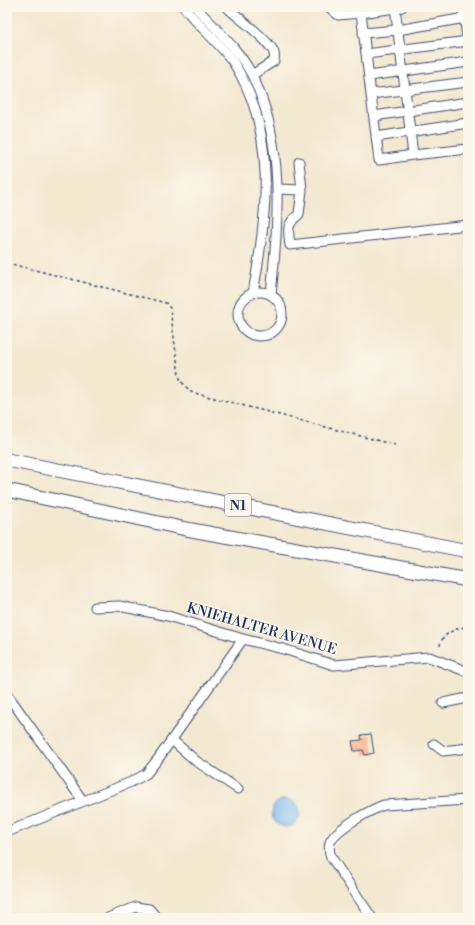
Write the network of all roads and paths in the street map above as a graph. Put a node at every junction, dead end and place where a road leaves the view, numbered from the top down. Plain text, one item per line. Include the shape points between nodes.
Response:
1 (184, 7) edge
2 (196, 7) edge
3 (227, 7) edge
4 (329, 7) edge
5 (398, 7) edge
6 (463, 7) edge
7 (361, 13) junction
8 (465, 18) junction
9 (398, 30) junction
10 (363, 33) junction
11 (468, 41) edge
12 (468, 45) edge
13 (400, 50) junction
14 (366, 54) junction
15 (468, 62) edge
16 (403, 71) junction
17 (252, 75) junction
18 (369, 76) junction
19 (468, 82) edge
20 (405, 91) junction
21 (371, 94) junction
22 (468, 102) edge
23 (408, 111) junction
24 (374, 116) junction
25 (468, 123) edge
26 (410, 132) junction
27 (376, 137) junction
28 (468, 149) edge
29 (413, 155) junction
30 (299, 162) dead end
31 (278, 189) junction
32 (302, 190) junction
33 (468, 225) edge
34 (7, 263) edge
35 (253, 293) junction
36 (271, 294) junction
37 (395, 444) dead end
38 (7, 460) edge
39 (7, 490) edge
40 (468, 551) edge
41 (468, 580) edge
42 (95, 607) dead end
43 (468, 627) edge
44 (243, 639) junction
45 (440, 646) dead end
46 (468, 672) edge
47 (7, 695) edge
48 (468, 698) edge
49 (443, 703) dead end
50 (172, 740) junction
51 (434, 744) dead end
52 (468, 748) edge
53 (238, 789) dead end
54 (468, 800) edge
55 (83, 801) junction
56 (7, 832) edge
57 (108, 918) edge
58 (158, 918) edge
59 (372, 918) edge

1 - 35 street via 232,61 251,96 258,124 266,185 261,247
2 - 17 street via 239,55
3 - 17 street via 264,40 275,55 274,61
4 - 7 street via 338,15
5 - 7 street
5 - 9 street
6 - 8 street
7 - 10 street
8 - 9 street
8 - 11 street
9 - 10 street
9 - 13 street
10 - 14 street
11 - 12 street
11 - 13 street
13 - 14 street
13 - 16 street
14 - 18 street
15 - 16 street
16 - 18 street
16 - 20 street
17 - 31 street via 268,120
18 - 21 street
19 - 20 street
20 - 21 street
20 - 23 street
21 - 24 street
22 - 23 street
23 - 24 street
23 - 26 street
24 - 27 street
25 - 26 street
26 - 27 street
26 - 29 street
27 - 29 street via 380,160
28 - 29 street
30 - 32 street
31 - 32 street
31 - 36 street
32 - 33 street via 299,214 290,221 288,228 290,245
34 - 37 path via 166,303 170,308 179,375 181,382 190,392
35 - 36 street
35 - 36 street via 242,301 238,314 243,328 256,336 271,333 281,322 280,304
38 - 40 highway, N1
39 - 41 highway, N1 via 186,529
42 - 44 street, KNIEHALTER AVENUE via 119,606 168,616
43 - 45 path via 457,628 443,639
44 - 46 street, KNIEHALTER AVENUE via 334,665 429,657
44 - 50 street
47 - 55 street
48 - 49 street
50 - 53 street via 196,761
50 - 55 street via 152,767 140,778
51 - 52 street via 443,752
54 - 59 street via 376,807 332,838 329,845 331,857
55 - 56 street
57 - 58 street via 136,907 149,909

